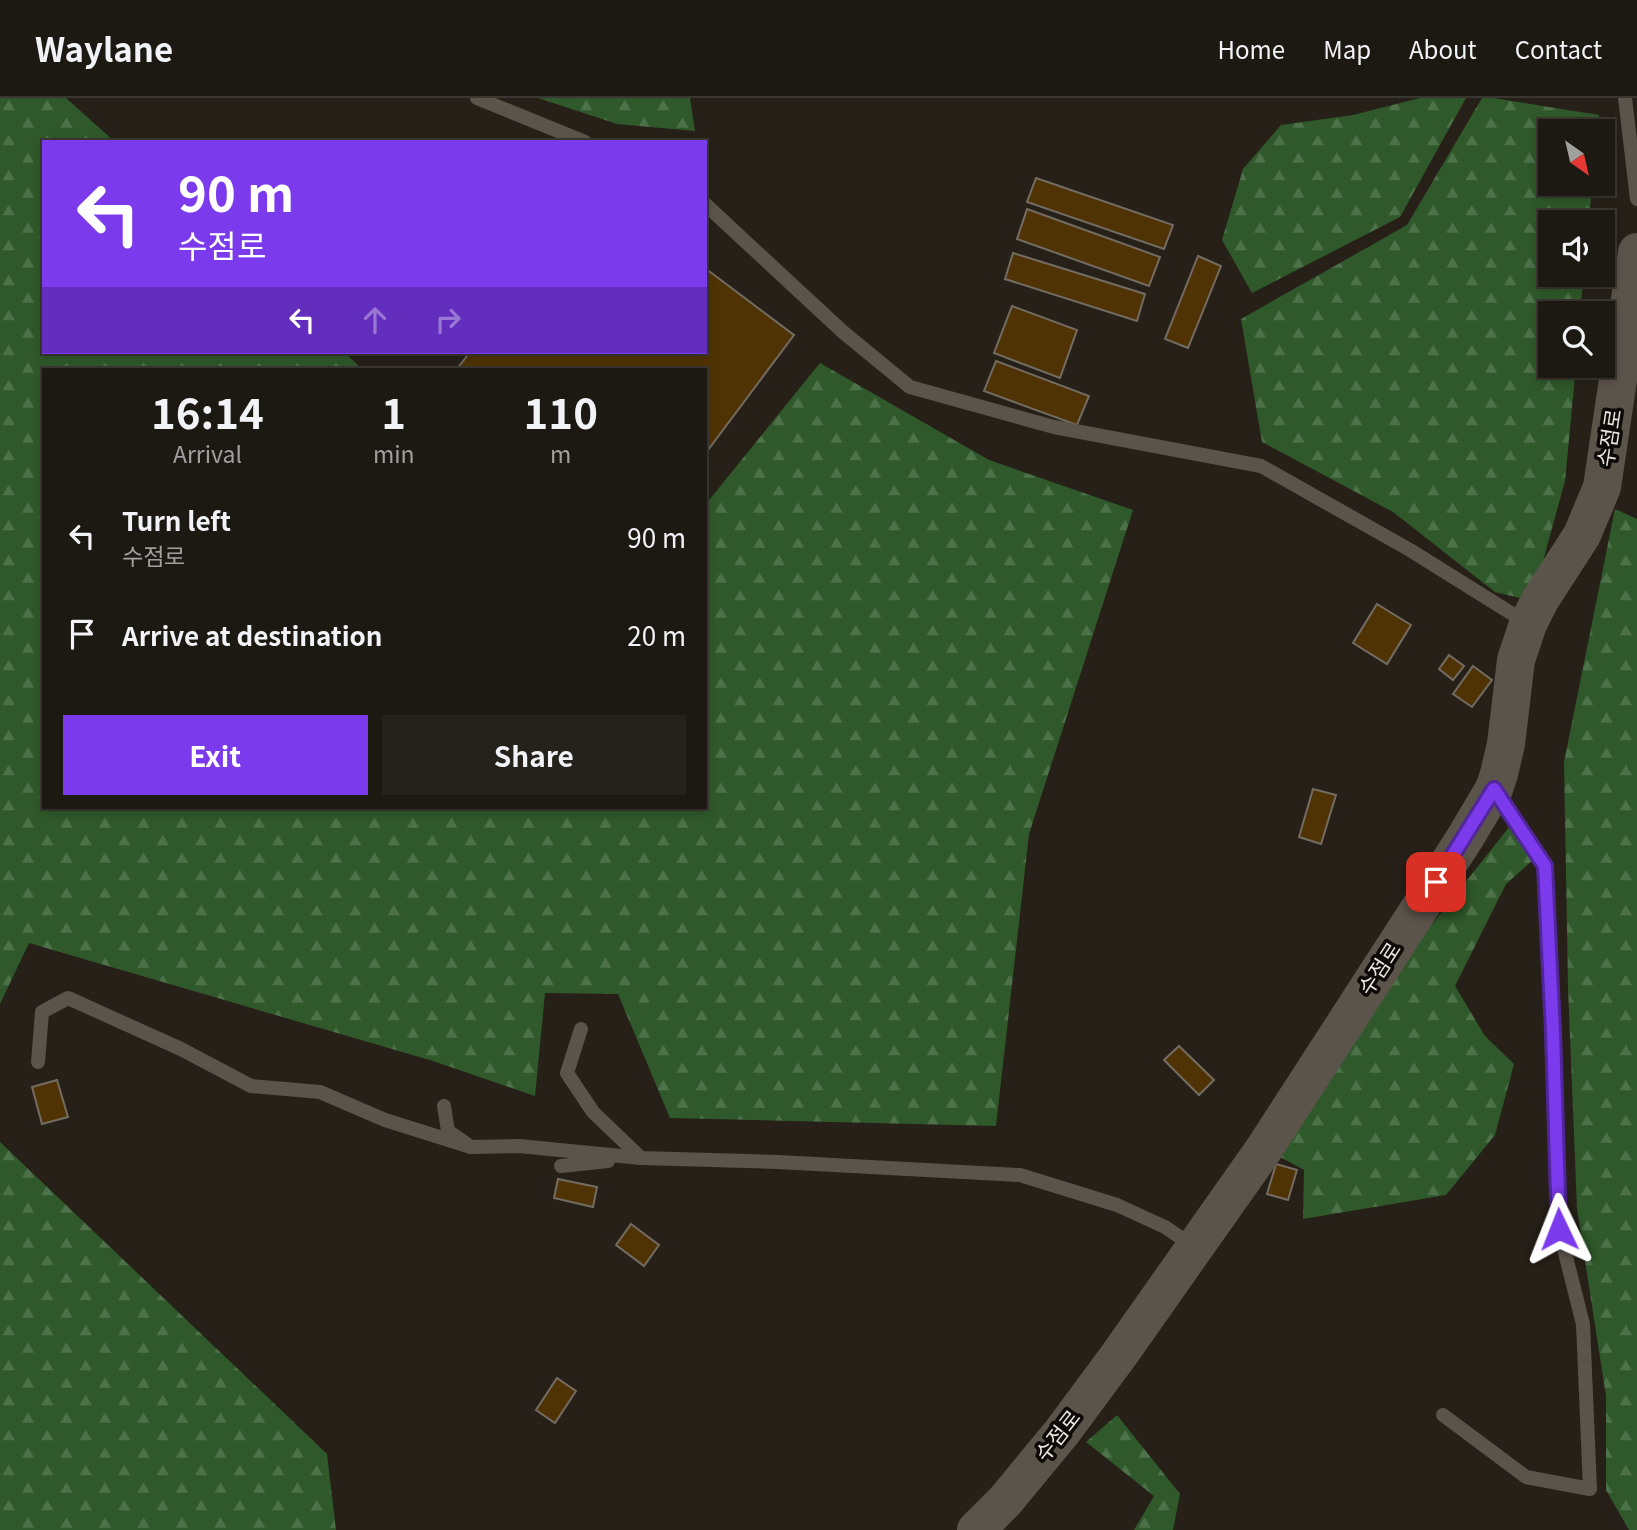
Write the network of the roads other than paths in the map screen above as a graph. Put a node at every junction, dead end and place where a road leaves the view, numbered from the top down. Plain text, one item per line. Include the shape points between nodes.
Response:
1 (477, 98) edge
2 (1625, 98) edge
3 (580, 140) edge
4 (1637, 199) edge
5 (707, 206) edge
6 (1637, 252) edge
7 (1528, 624) junction
8 (1494, 789) junction
9 (581, 1029) dead end
10 (38, 1062) dead end
11 (444, 1106) dead end
12 (471, 1147) junction
13 (640, 1158) junction
14 (561, 1166) dead end
15 (1194, 1247) junction
16 (1443, 1415) dead end
17 (976, 1530) edge

1 - 3 lane
2 - 4 lane
5 - 7 lane via 843,332 910,387 1054,427 1261,466 1410,550
6 - 7 main road, 수점로 via 1602,487 1582,535
7 - 8 main road, 수점로 via 1516,660 1506,744
8 - 15 main road, 수점로 via 1264,1149
8 - 16 lane via 1545,866 1559,1229 1583,1324 1590,1489 1526,1477
9 - 13 lane via 567,1073 593,1112
10 - 12 lane via 41,1012 68,998 251,1086 320,1091 385,1120
11 - 12 lane via 448,1131
12 - 13 lane via 519,1146
13 - 14 lane
13 - 15 lane via 1020,1175 1117,1205 1165,1227
15 - 17 main road, 수점로 via 1062,1432

